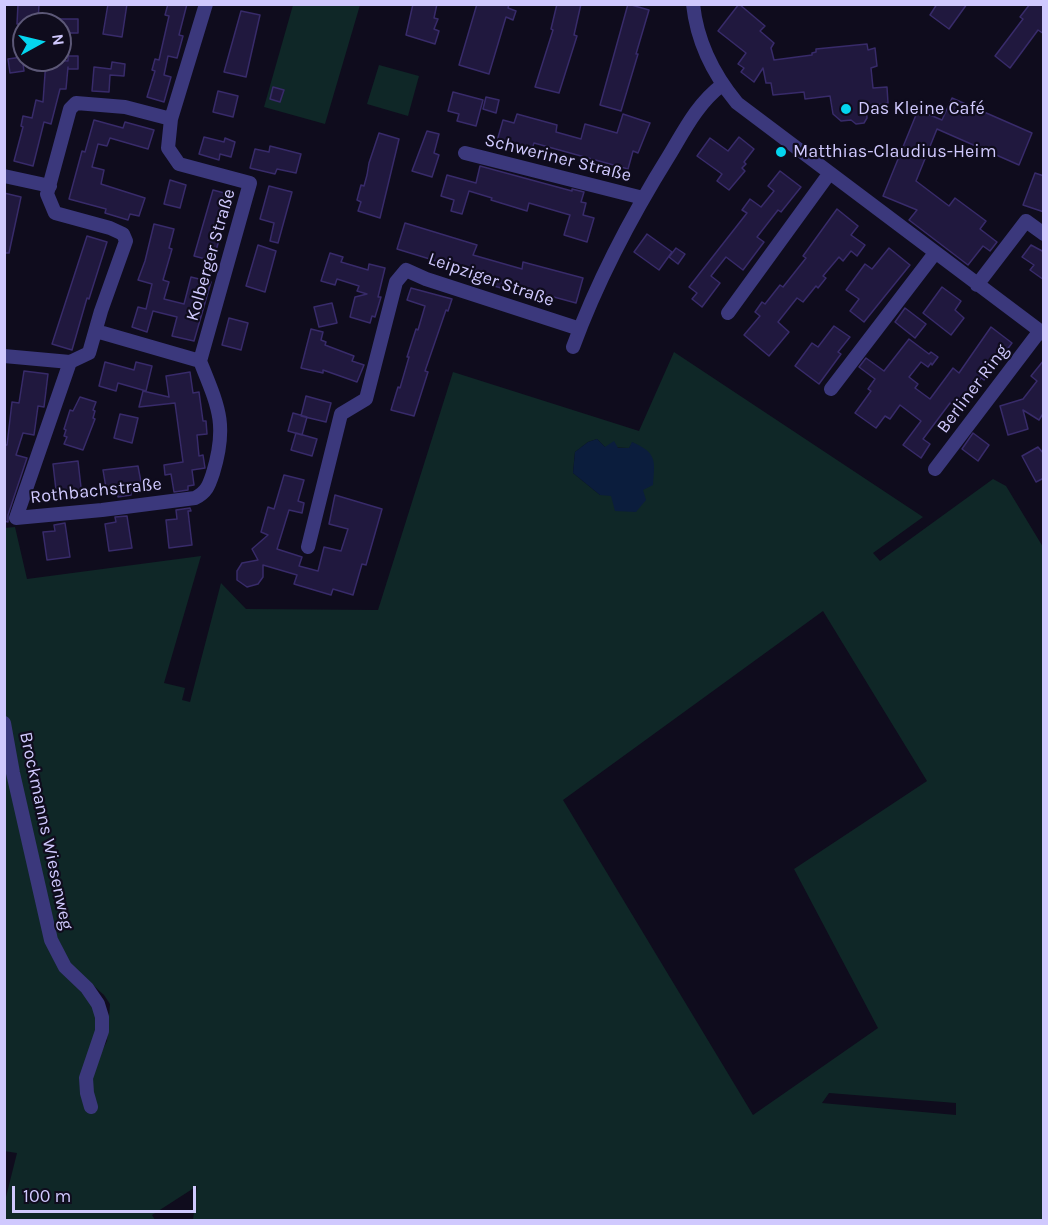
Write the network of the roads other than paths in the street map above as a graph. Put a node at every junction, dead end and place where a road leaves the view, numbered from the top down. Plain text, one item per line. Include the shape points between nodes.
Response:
1 (206, 4) edge
2 (693, 4) edge
3 (722, 85) junction
4 (171, 119) junction
5 (465, 153) dead end
6 (829, 174) junction
7 (4, 176) edge
8 (50, 186) junction
9 (643, 198) junction
10 (1044, 234) edge
11 (935, 253) junction
12 (977, 285) junction
13 (728, 313) dead end
14 (580, 329) junction
15 (96, 331) junction
16 (1041, 333) edge
17 (573, 346) dead end
18 (4, 356) edge
19 (200, 361) junction
20 (70, 362) junction
21 (831, 389) dead end
22 (935, 469) dead end
23 (308, 548) dead end
24 (4, 723) edge
25 (91, 1107) dead end

1 - 4 street, Kolberger Straße
2 - 3 street, Berliner Ring via 699,38
3 - 6 street, Berliner Ring via 753,117
3 - 9 street via 704,101
4 - 8 street via 125,107 76,103 70,109
4 - 19 street, Kolberger Straße via 168,148 179,164 250,183
5 - 9 street, Schweriner Straße
6 - 11 street, Berliner Ring
6 - 13 street
7 - 8 street
8 - 15 street via 47,194 54,213 110,228 123,234 126,241
9 - 14 street
10 - 12 street via 1026,221
11 - 12 street, Berliner Ring
11 - 21 street
12 - 16 street, Berliner Ring
14 - 17 street
14 - 23 street, Leipziger Straße via 406,270 396,282 366,399 341,414
15 - 19 street
15 - 20 street via 89,353
16 - 22 street, Berliner Ring
18 - 20 street
19 - 20 street, Rothbachstraße via 222,425 218,459 208,489 202,495 16,518
24 - 25 street, Brockmanns Wiesenweg via 51,940 65,967 98,1004 102,1017 102,1031 86,1078

